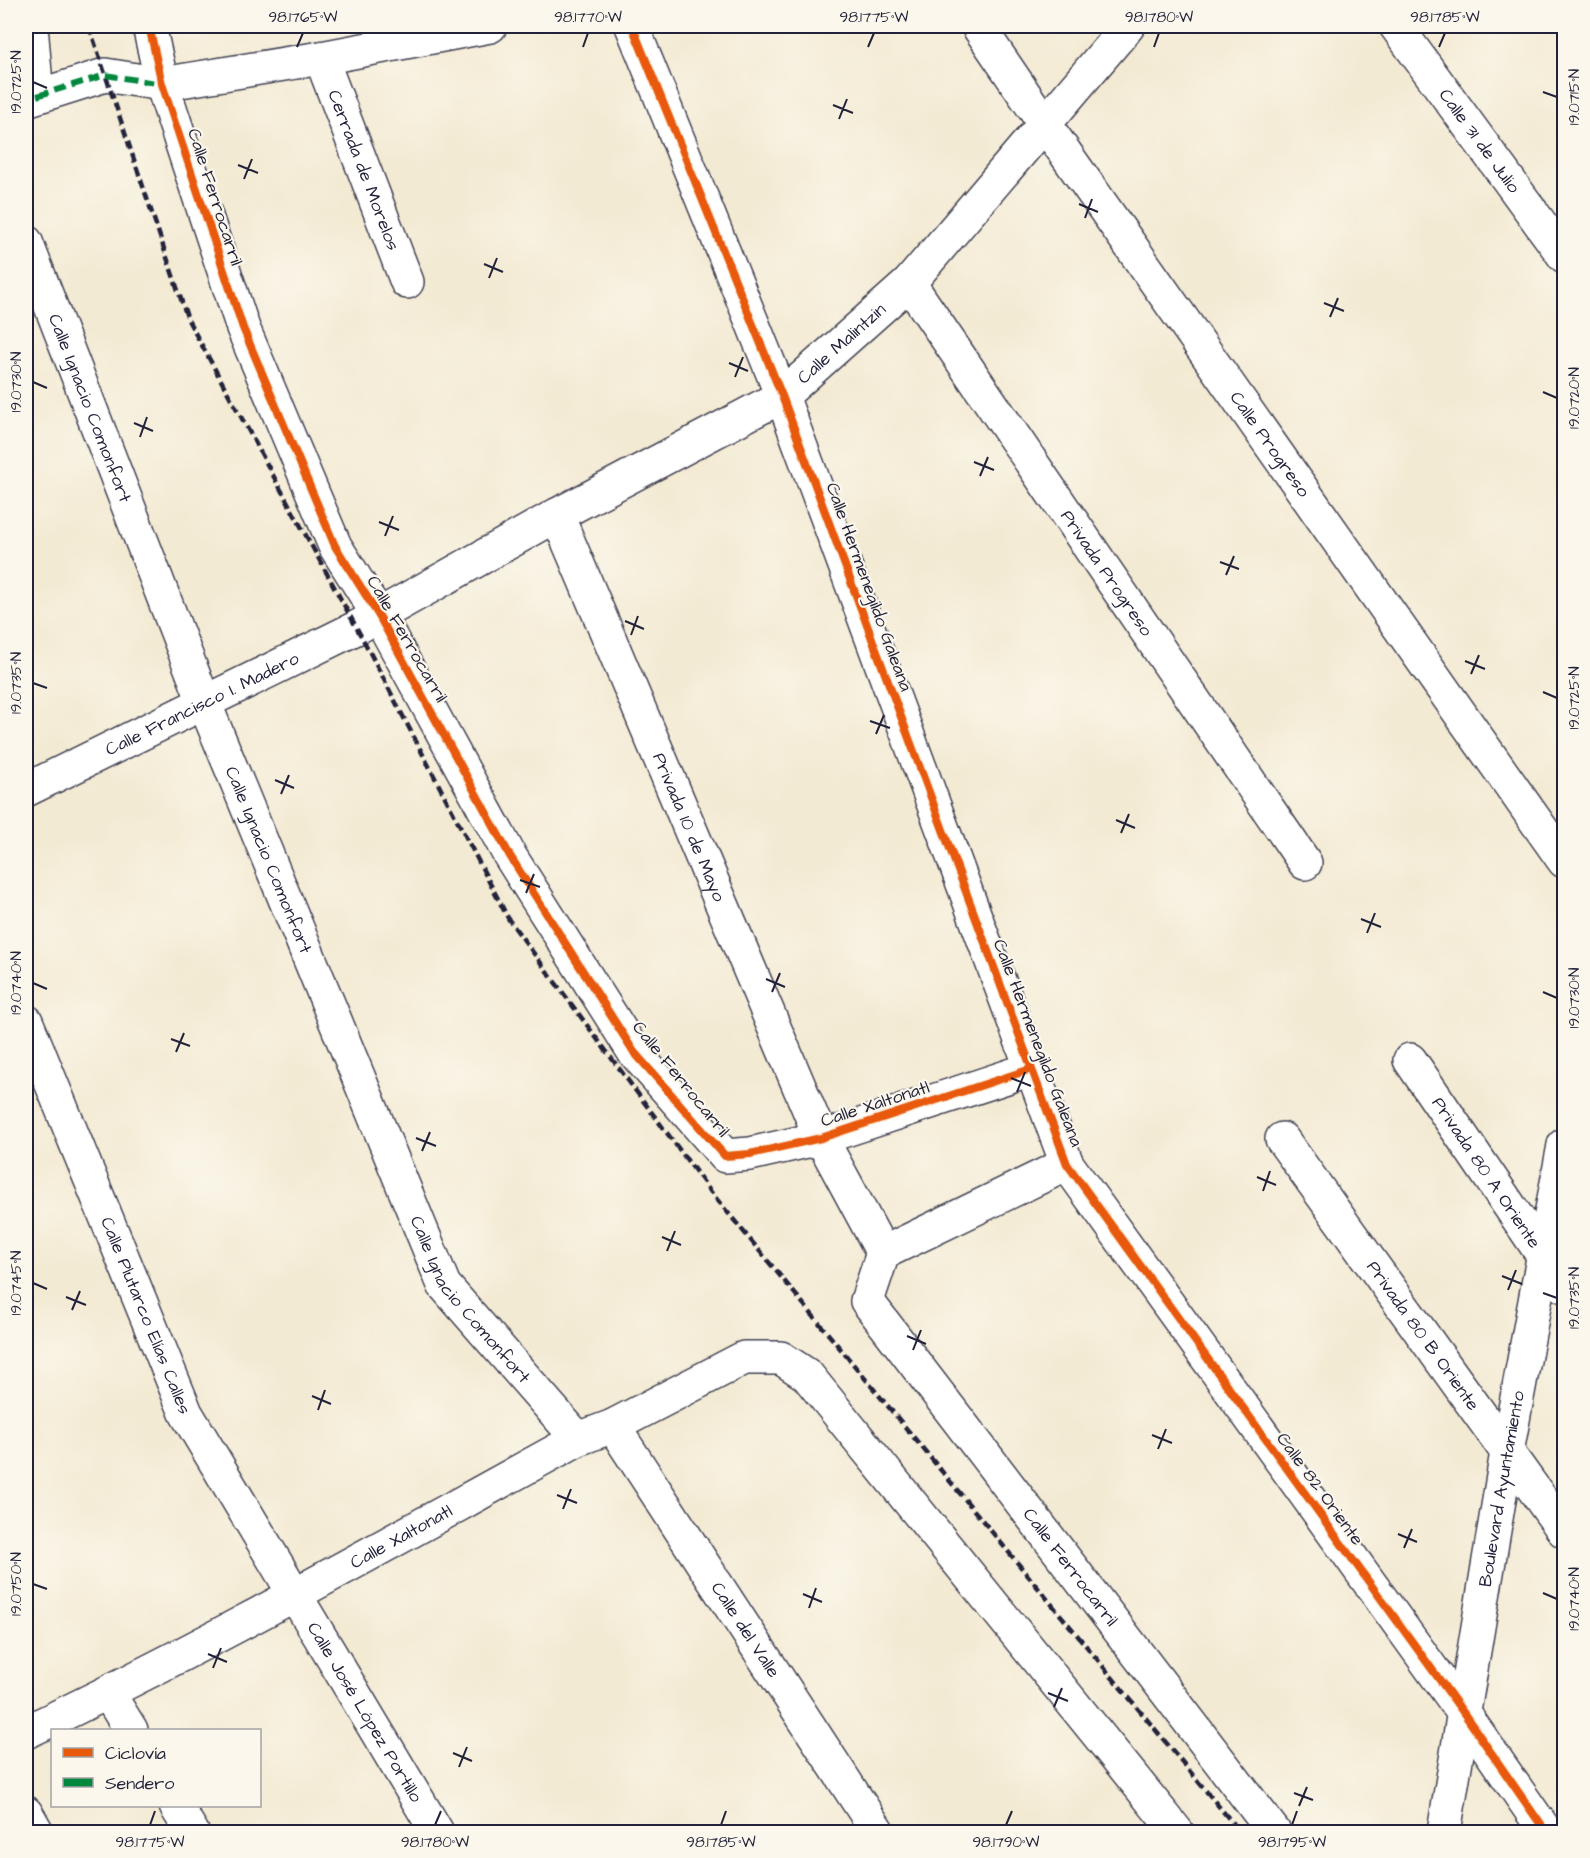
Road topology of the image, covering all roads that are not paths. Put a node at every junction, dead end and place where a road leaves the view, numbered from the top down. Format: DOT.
graph roads {
  1 [pos="31,26"];
  2 [pos="149,26"];
  3 [pos="490,26"];
  4 [pos="632,26"];
  5 [pos="978,26"];
  6 [pos="1128,26"];
  7 [pos="1396,26"];
  8 [pos="321,58"];
  9 [pos="162,84"];
  10 [pos="31,98"];
  11 [pos="1044,123"];
  12 [pos="26,242"];
  13 [pos="1564,256"];
  14 [pos="407,282"];
  15 [pos="909,283"];
  16 [pos="782,396"];
  17 [pos="557,515"];
  18 [pos="379,616"];
  19 [pos="204,702"];
  20 [pos="26,790"];
  21 [pos="1564,861"];
  22 [pos="1305,863"];
  23 [pos="26,1022"];
  24 [pos="1410,1060"];
  25 [pos="1031,1069"];
  26 [pos="821,1138"];
  27 [pos="1282,1139"];
  28 [pos="1564,1145"];
  29 [pos="725,1156"];
  30 [pos="1067,1164"];
  31 [pos="884,1253"];
  32 [pos="1543,1255"];
  33 [pos="1564,1286"];
  34 [pos="613,1426"];
  35 [pos="578,1439"];
  36 [pos="1507,1452"];
  37 [pos="1564,1531"];
  38 [pos="293,1595"];
  39 [pos="108,1693"];
  40 [pos="1465,1715"];
  41 [pos="130,1729"];
  42 [pos="26,1731"];
  43 [pos="177,1807"];
  44 [pos="26,1813"];
  45 [pos="37,1833"];
  46 [pos="192,1833"];
  47 [pos="436,1833"];
  48 [pos="878,1833"];
  49 [pos="1177,1833"];
  50 [pos="1274,1833"];
  51 [pos="1444,1833"];
  52 [pos="1546,1833"];
  1 -- 10 [label="street"];
  2 -- 9 [label="street, Calle Ferrocarril"];
  3 -- 8 [label="street"];
  4 -- 16 [label="street, Calle Hermenegildo Galeana"];
  5 -- 11 [label="street, Calle Progreso"];
  6 -- 11 [label="street, Calle Malintzin"];
  7 -- 13 [label="street, Calle 31 de Julio"];
  8 -- 9 [label="street"];
  8 -- 14 [label="street, Cerrada de Morelos"];
  9 -- 10 [label="street"];
  9 -- 18 [label="street, Calle Ferrocarril"];
  11 -- 15 [label="street, Calle Malintzin"];
  11 -- 21 [label="street, Calle Progreso"];
  12 -- 19 [label="street, Calle Ignacio Comonfort"];
  15 -- 16 [label="street, Calle Malintzin"];
  15 -- 22 [label="street, Privada Progreso"];
  16 -- 17 [label="street, Calle Malintzin"];
  16 -- 25 [label="street, Calle Hermenegildo Galeana"];
  17 -- 18 [label="street, Calle Malintzin"];
  17 -- 26 [label="street, Privada 10 de Mayo"];
  18 -- 19 [label="street, Calle Francisco I. Madero"];
  18 -- 29 [label="street, Calle Ferrocarril"];
  19 -- 20 [label="street, Calle Francisco I. Madero"];
  19 -- 35 [label="street, Calle Ignacio Comonfort"];
  23 -- 38 [label="street, Calle Plutarco Elías Calles"];
  24 -- 32 [label="street, Privada 80 A Oriente"];
  25 -- 26 [label="street, Calle Xaltonatl"];
  25 -- 30 [label="street, Calle Hermenegildo Galeana"];
  26 -- 29 [label="street, Calle Xaltonatl"];
  26 -- 31 [label="street, Privada 10 de Mayo"];
  27 -- 36 [label="street, Privada 80 B Oriente"];
  28 -- 32 [label="street, Boulevard Ayuntamiento"];
  30 -- 31 [label="street"];
  30 -- 40 [label="street, Calle 82 Oriente"];
  31 -- 50 [label="street, Calle Ferrocarril"];
  32 -- 33 [label="street, Privada 80 A Oriente"];
  32 -- 36 [label="street, Boulevard Ayuntamiento"];
  34 -- 35 [label="street, Calle Xaltonatl"];
  34 -- 48 [label="street, Calle del Valle"];
  34 -- 49 [label="street, Calle Xaltonatl"];
  35 -- 38 [label="street, Calle Xaltonatl"];
  36 -- 37 [label="street, Privada 80 B Oriente"];
  36 -- 40 [label="street, Boulevard Ayuntamiento"];
  38 -- 39 [label="street, Calle Xaltonatl"];
  38 -- 47 [label="street, Calle José López Portillo"];
  39 -- 41 [label="street"];
  39 -- 42 [label="street, Calle Xaltonatl"];
  40 -- 51 [label="street, Boulevard Ayuntamiento"];
  40 -- 52 [label="street, Calle 82 Oriente"];
  43 -- 46 [label="street"];
  44 -- 45 [label="street"];
}
